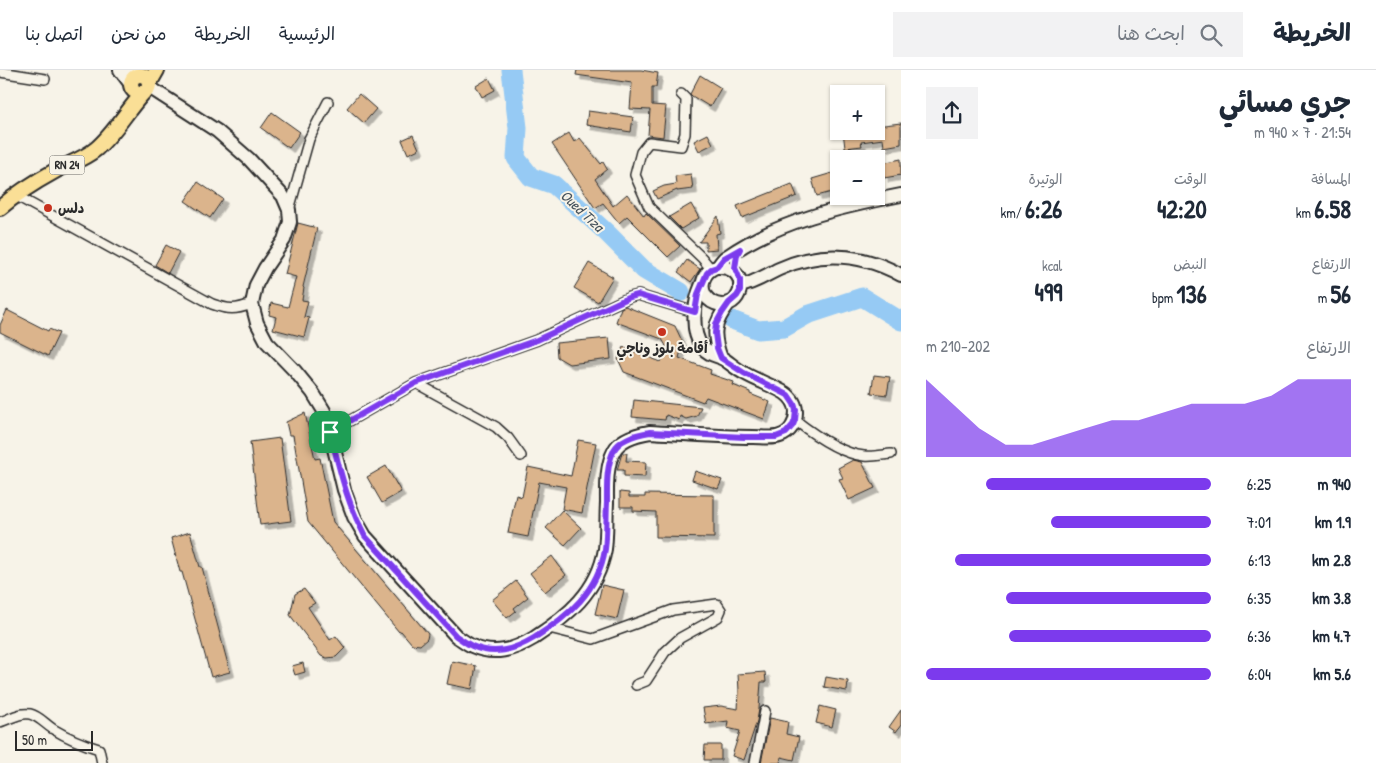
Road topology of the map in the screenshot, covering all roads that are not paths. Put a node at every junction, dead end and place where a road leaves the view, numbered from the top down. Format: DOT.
graph roads {
  1 [pos="120,70"];
  2 [pos="157,70"];
  3 [pos="0,72"];
  4 [pos="45,79"];
  5 [pos="140,81"];
  6 [pos="681,94"];
  7 [pos="328,102"];
  8 [pos="15,195"];
  9 [pos="901,195"];
  10 [pos="0,208"];
  11 [pos="289,210"];
  12 [pos="740,249"];
  13 [pos="714,268"];
  14 [pos="901,275"];
  15 [pos="739,280"];
  16 [pos="702,284"];
  17 [pos="729,303"];
  18 [pos="252,304"];
  19 [pos="695,312"];
  20 [pos="721,358"];
  21 [pos="416,383"];
  22 [pos="795,420"];
  23 [pos="330,432"];
  24 [pos="891,454"];
  25 [pos="521,456"];
  26 [pos="549,628"];
  27 [pos="636,685"];
  28 [pos="765,711"];
  29 [pos="0,722"];
  30 [pos="102,763"];
  31 [pos="754,763"];
  1 -- 5 [label="main road"];
  2 -- 5 [label="main road, RN 24"];
  3 -- 4 [label="street"];
  5 -- 8 [label="main road, RN 24"];
  5 -- 11 [label="main road"];
  6 -- 13 [label="street"];
  7 -- 11 [label="street"];
  8 -- 10 [label="main road, RN 24"];
  8 -- 18 [label="street"];
  9 -- 12 [label="main road"];
  11 -- 18 [label="main road"];
  12 -- 13 [label="main road"];
  12 -- 15 [label="main road"];
  13 -- 15 [label="main road"];
  13 -- 16 [label="main road"];
  14 -- 15 [label="main road"];
  15 -- 17 [label="main road"];
  16 -- 17 [label="main road"];
  16 -- 19 [label="main road"];
  17 -- 20 [label="main road"];
  18 -- 23 [label="main road"];
  19 -- 20 [label="main road"];
  19 -- 21 [label="street"];
  20 -- 22 [label="main road"];
  21 -- 23 [label="street"];
  21 -- 25 [label="street"];
  22 -- 24 [label="street"];
  22 -- 26 [label="main road"];
  23 -- 26 [label="main road"];
  26 -- 27 [label="street"];
  28 -- 31 [label="street"];
  29 -- 30 [label="street"];
}
